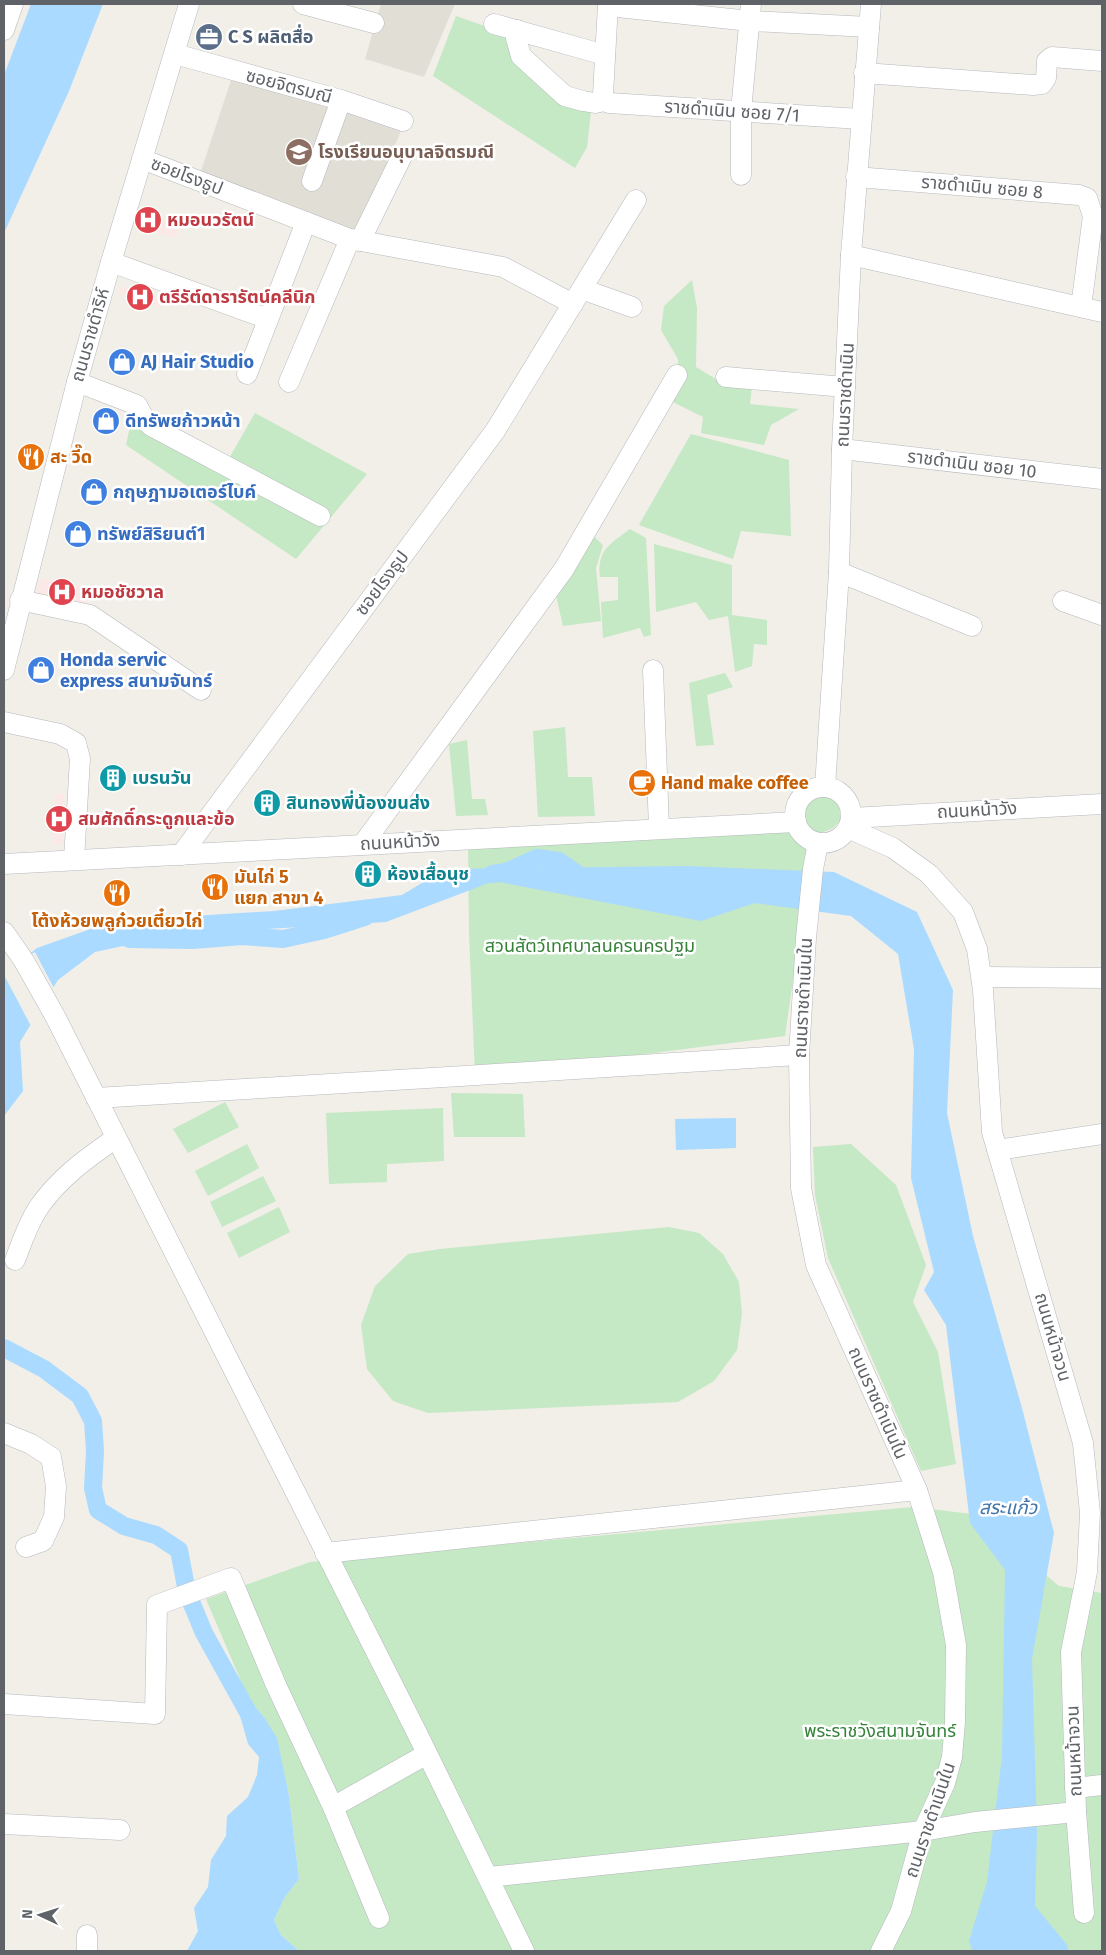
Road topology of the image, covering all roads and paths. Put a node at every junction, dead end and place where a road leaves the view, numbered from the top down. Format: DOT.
graph roads {
  1 [pos="13,4"];
  2 [pos="189,4"];
  3 [pos="303,4"];
  4 [pos="871,4"];
  5 [pos="608,5"];
  6 [pos="750,12"];
  7 [pos="374,23"];
  8 [pos="494,24"];
  9 [pos="869,27"];
  10 [pos="4,30"];
  11 [pos="517,30"];
  12 [pos="175,54"];
  13 [pos="605,55"];
  14 [pos="1102,61"];
  15 [pos="864,73"];
  16 [pos="341,100"];
  17 [pos="604,101"];
  18 [pos="741,111"];
  19 [pos="860,119"];
  20 [pos="403,121"];
  21 [pos="402,156"];
  22 [pos="142,159"];
  23 [pos="740,175"];
  24 [pos="856,177"];
  25 [pos="312,181"];
  26 [pos="636,200"];
  27 [pos="1098,217"];
  28 [pos="306,222"];
  29 [pos="355,240"];
  30 [pos="851,255"];
  31 [pos="111,262"];
  32 [pos="578,296"];
  33 [pos="632,307"];
  34 [pos="1081,307"];
  35 [pos="1102,312"];
  36 [pos="268,319"];
  37 [pos="247,374"];
  38 [pos="677,375"];
  39 [pos="726,377"];
  40 [pos="77,382"];
  41 [pos="289,382"];
  42 [pos="845,387"];
  43 [pos="842,450"];
  44 [pos="1102,479"];
  45 [pos="320,516"];
  46 [pos="838,572"];
  47 [pos="20,600"];
  48 [pos="1063,601"];
  49 [pos="1102,615"];
  50 [pos="972,626"];
  51 [pos="4,670"];
  52 [pos="653,670"];
  53 [pos="201,690"];
  54 [pos="4,722"];
  55 [pos="825,787"];
  56 [pos="1102,804"];
  57 [pos="796,822"];
  58 [pos="850,823"];
  59 [pos="659,828"];
  60 [pos="818,843"];
  61 [pos="363,844"];
  62 [pos="181,855"];
  63 [pos="74,860"];
  64 [pos="4,864"];
  65 [pos="4,932"];
  66 [pos="982,977"];
  67 [pos="1102,978"];
  68 [pos="799,1055"];
  69 [pos="96,1098"];
  70 [pos="1102,1134"];
  71 [pos="116,1138"];
  72 [pos="998,1150"];
  73 [pos="15,1260"];
  74 [pos="4,1433"];
  75 [pos="917,1490"];
  76 [pos="26,1547"];
  77 [pos="325,1553"];
  78 [pos="1094,1573"];
  79 [pos="4,1704"];
  80 [pos="427,1754"];
  81 [pos="1102,1785"];
  82 [pos="1075,1788"];
  83 [pos="333,1808"];
  84 [pos="1066,1813"];
  85 [pos="4,1824"];
  86 [pos="120,1830"];
  87 [pos="923,1831"];
  88 [pos="488,1878"];
  89 [pos="1084,1913"];
  90 [pos="379,1918"];
  91 [pos="524,1951"];
  92 [pos="881,1951"];
  1 -- 10 [label="street"];
  2 -- 12 [label="street, ถนนราชดำริห์"];
  3 -- 7 [label="street"];
  4 -- 9 [label="street, ถนนราชดำเนิน"];
  5 -- 6 [label="street"];
  5 -- 13 [label="street"];
  6 -- 9 [label="street"];
  6 -- 18 [label="street"];
  8 -- 11 [label="street"];
  9 -- 15 [label="street, ถนนราชดำเนิน"];
  11 -- 13 [label="street"];
  11 -- 17 [label="street, ราชดำเนิน ซอย 7/1"];
  12 -- 16 [label="street, ซอยจิตรมณี"];
  12 -- 22 [label="street, ถนนราชดำริห์"];
  13 -- 17 [label="street"];
  14 -- 15 [label="street"];
  15 -- 19 [label="street, ถนนราชดำเนิน"];
  16 -- 20 [label="street, ซอยจิตรมณี"];
  16 -- 25 [label="street"];
  17 -- 18 [label="street, ราชดำเนิน ซอย 7/1"];
  18 -- 19 [label="street, ราชดำเนิน ซอย 7/1"];
  18 -- 23 [label="street"];
  19 -- 24 [label="street, ถนนราชดำเนิน"];
  21 -- 29 [label="street"];
  22 -- 28 [label="street, ซอยโรงธูป"];
  22 -- 31 [label="street, ถนนราชดำริห์"];
  24 -- 27 [label="street, ราชดำเนิน ซอย 8"];
  24 -- 30 [label="street, ถนนราชดำเนิน"];
  26 -- 32 [label="street, ซอยโรงธูป"];
  27 -- 34 [label="street, ราชดำเนิน ซอย 8"];
  28 -- 29 [label="street, ซอยโรงธูป"];
  28 -- 36 [label="street"];
  29 -- 32 [label="street, ซอยโรงธูป"];
  29 -- 41 [label="street"];
  30 -- 34 [label="street"];
  30 -- 42 [label="street, ถนนราชดำเนิน"];
  31 -- 36 [label="street"];
  31 -- 40 [label="street, ถนนราชดำริห์"];
  32 -- 33 [label="street"];
  32 -- 62 [label="street, ซอยโรงธูป"];
  34 -- 35 [label="street"];
  36 -- 37 [label="street"];
  38 -- 61 [label="street"];
  39 -- 42 [label="street"];
  40 -- 45 [label="street"];
  40 -- 47 [label="street, ถนนราชดำริห์"];
  42 -- 43 [label="street, ถนนราชดำเนิน"];
  43 -- 44 [label="street, ราชดำเนิน ซอย 10"];
  43 -- 46 [label="street, ถนนราชดำเนิน"];
  46 -- 50 [label="street"];
  46 -- 55 [label="street, ถนนราชดำเนิน"];
  47 -- 51 [label="street, ถนนราชดำริห์"];
  47 -- 53 [label="street"];
  48 -- 49 [label="street"];
  52 -- 59 [label="street"];
  54 -- 63 [label="street"];
  55 -- 57 [label="street"];
  55 -- 58 [label="street"];
  56 -- 58 [label="street, ถนนหน้าวัง"];
  57 -- 59 [label="street, ถนนหน้าวัง"];
  57 -- 60 [label="street"];
  58 -- 60 [label="street"];
  58 -- 66 [label="street, ถนนหน้าจวน"];
  59 -- 61 [label="street, ถนนหน้าวัง"];
  60 -- 68 [label="street, ถนนราชดำเนินใน"];
  61 -- 62 [label="street, ถนนหน้าวัง"];
  62 -- 63 [label="street, ถนนหน้าวัง"];
  63 -- 64 [label="street, ถนนหน้าวัง"];
  65 -- 69 [label="street"];
  66 -- 67 [label="street"];
  66 -- 72 [label="street, ถนนหน้าจวน"];
  68 -- 69 [label="street"];
  68 -- 75 [label="street, ถนนราชดำเนินใน"];
  69 -- 71 [label="street"];
  70 -- 72 [label="street"];
  71 -- 73 [label="street"];
  71 -- 77 [label="street"];
  72 -- 78 [label="street, ถนนหน้าจวน"];
  74 -- 76 [label="street"];
  75 -- 77 [label="street"];
  75 -- 87 [label="street, ถนนราชดำเนินใน"];
  77 -- 80 [label="street"];
  78 -- 82 [label="street, ถนนหน้าจวน"];
  79 -- 83 [label="street"];
  80 -- 83 [label="street"];
  80 -- 88 [label="street"];
  81 -- 82 [label="street"];
  82 -- 84 [label="street, ถนนหน้าจวน"];
  83 -- 90 [label="street"];
  84 -- 87 [label="street"];
  84 -- 89 [label="street, ถนนหน้าจวน"];
  85 -- 86 [label="street"];
  87 -- 88 [label="street"];
  87 -- 92 [label="street, ถนนราชดำเนินใน"];
  88 -- 91 [label="street"];
}
